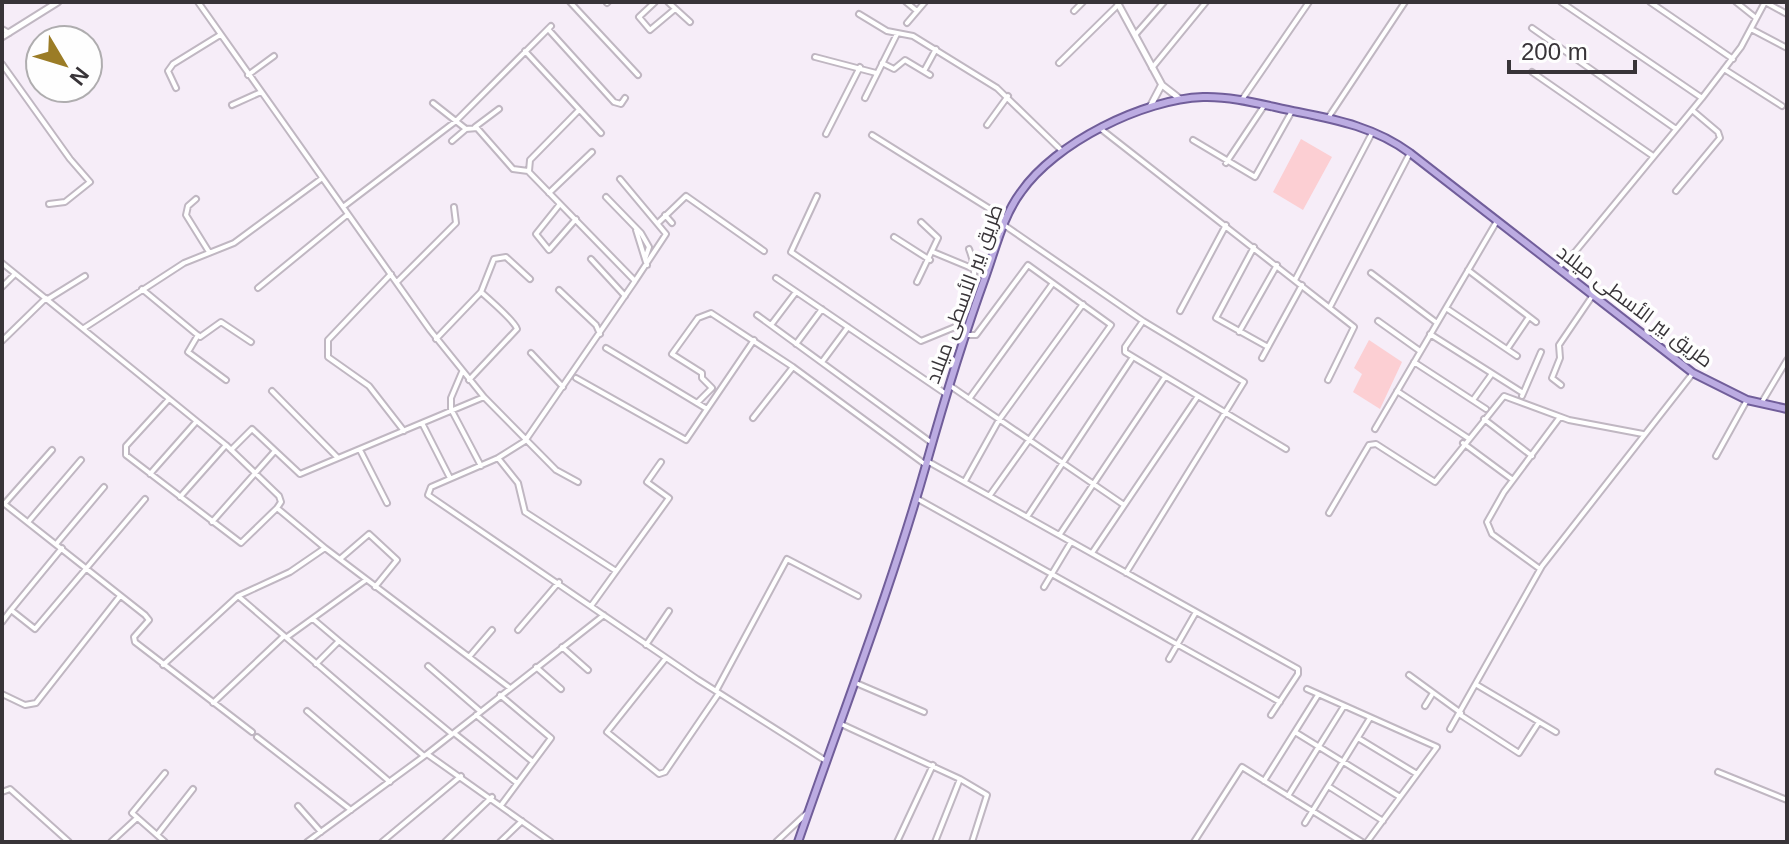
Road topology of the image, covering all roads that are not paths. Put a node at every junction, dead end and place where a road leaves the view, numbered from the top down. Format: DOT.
graph roads {
  1 [pos="198,2"];
  2 [pos="570,2"];
  3 [pos="655,2"];
  4 [pos="668,2"];
  5 [pos="906,2"];
  6 [pos="925,2"];
  7 [pos="1083,2"];
  8 [pos="1164,2"];
  9 [pos="1206,2"];
  10 [pos="1309,2"];
  11 [pos="1405,2"];
  12 [pos="1561,2"];
  13 [pos="1650,2"];
  14 [pos="1736,2"];
  15 [pos="1765,2"];
  16 [pos="53,3"];
  17 [pos="1120,4"];
  18 [pos="675,9"];
  19 [pos="917,11"];
  20 [pos="1074,11"];
  21 [pos="859,14"];
  22 [pos="1787,14"];
  23 [pos="1757,18"];
  24 [pos="690,22"];
  25 [pos="907,23"];
  26 [pos="1532,28"];
  27 [pos="2,29"];
  28 [pos="1751,29"];
  29 [pos="9,33"];
  30 [pos="897,34"];
  31 [pos="220,35"];
  32 [pos="1135,35"];
  33 [pos="2,37"];
  34 [pos="1787,48"];
  35 [pos="936,49"];
  36 [pos="525,51"];
  37 [pos="274,56"];
  38 [pos="815,57"];
  39 [pos="1733,59"];
  40 [pos="882,63"];
  41 [pos="1059,63"];
  42 [pos="2,64"];
  43 [pos="860,67"];
  44 [pos="1152,68"];
  45 [pos="1724,69"];
  46 [pos="924,71"];
  47 [pos="1532,72"];
  48 [pos="876,73"];
  49 [pos="248,75"];
  50 [pos="638,75"];
  51 [pos="930,75"];
  52 [pos="1162,85"];
  53 [pos="176,88"];
  54 [pos="261,92"];
  55 [pos="1008,96"];
  56 [pos="625,98"];
  57 [pos="865,98"];
  58 [pos="1702,98"];
  59 [pos="1180,99"];
  60 [pos="1241,101"];
  61 [pos="433,103"];
  62 [pos="232,105"];
  63 [pos="1264,106"];
  64 [pos="1782,106"];
  65 [pos="1148,108"];
  66 [pos="499,109"];
  67 [pos="579,110"];
  68 [pos="1692,110"];
  69 [pos="1292,111"];
  70 [pos="1328,118"];
  71 [pos="456,121"];
  72 [pos="987,125"];
  73 [pos="475,127"];
  74 [pos="466,129"];
  75 [pos="1101,129"];
  76 [pos="1676,129"];
  77 [pos="1373,131"];
  78 [pos="601,133"];
  79 [pos="826,134"];
  80 [pos="872,135"];
  81 [pos="1193,140"];
  82 [pos="452,141"];
  83 [pos="1061,150"];
  84 [pos="592,152"];
  85 [pos="1410,153"];
  86 [pos="1653,156"];
  87 [pos="1226,163"];
  88 [pos="529,172"];
  89 [pos="321,179"];
  90 [pos="620,179"];
  91 [pos="1676,191"];
  92 [pos="549,193"];
  93 [pos="817,196"];
  94 [pos="606,197"];
  95 [pos="196,199"];
  96 [pos="49,204"];
  97 [pos="561,204"];
  98 [pos="343,207"];
  99 [pos="454,207"];
  100 [pos="347,215"];
  101 [pos="665,215"];
  102 [pos="576,219"];
  103 [pos="1497,221"];
  104 [pos="921,222"];
  105 [pos="1005,222"];
  106 [pos="658,223"];
  107 [pos="672,223"];
  108 [pos="1226,225"];
  109 [pos="894,237"];
  110 [pos="1254,247"];
  111 [pos="969,249"];
  112 [pos="764,251"];
  113 [pos="932,251"];
  114 [pos="209,252"];
  115 [pos="591,259"];
  116 [pos="930,260"];
  117 [pos="646,262"];
  118 [pos="2,263"];
  119 [pos="1277,265"];
  120 [pos="1558,268"];
  121 [pos="977,270"];
  122 [pos="1468,270"];
  123 [pos="1371,273"];
  124 [pos="15,274"];
  125 [pos="391,274"];
  126 [pos="986,274"];
  127 [pos="85,276"];
  128 [pos="776,278"];
  129 [pos="530,279"];
  130 [pos="1295,280"];
  131 [pos="635,281"];
  132 [pos="397,282"];
  133 [pos="917,282"];
  134 [pos="1053,283"];
  135 [pos="1302,285"];
  136 [pos="2,287"];
  137 [pos="258,288"];
  138 [pos="142,289"];
  139 [pos="559,290"];
  140 [pos="796,291"];
  141 [pos="481,292"];
  142 [pos="1593,295"];
  143 [pos="625,296"];
  144 [pos="47,299"];
  145 [pos="1083,304"];
  146 [pos="1330,307"];
  147 [pos="1446,308"];
  148 [pos="822,309"];
  149 [pos="1180,311"];
  150 [pos="757,315"];
  151 [pos="1529,317"];
  152 [pos="1143,321"];
  153 [pos="1378,321"];
  154 [pos="1536,322"];
  155 [pos="1437,323"];
  156 [pos="771,325"];
  157 [pos="848,327"];
  158 [pos="84,328"];
  159 [pos="1239,332"];
  160 [pos="600,334"];
  161 [pos="1430,334"];
  162 [pos="198,335"];
  163 [pos="964,335"];
  164 [pos="436,339"];
  165 [pos="754,340"];
  166 [pos="2,341"];
  167 [pos="251,342"];
  168 [pos="796,344"];
  169 [pos="1268,347"];
  170 [pos="606,348"];
  171 [pos="1507,349"];
  172 [pos="1420,351"];
  173 [pos="1541,352"];
  174 [pos="531,353"];
  175 [pos="1517,356"];
  176 [pos="1133,357"];
  177 [pos="1262,358"];
  178 [pos="1787,360"];
  179 [pos="822,362"];
  180 [pos="1414,362"];
  181 [pos="793,367"];
  182 [pos="462,372"];
  183 [pos="1693,373"];
  184 [pos="1491,375"];
  185 [pos="1165,377"];
  186 [pos="576,378"];
  187 [pos="226,380"];
  188 [pos="469,380"];
  189 [pos="1328,380"];
  190 [pos="949,385"];
  191 [pos="1561,385"];
  192 [pos="563,387"];
  193 [pos="272,391"];
  194 [pos="1397,391"];
  195 [pos="946,394"];
  196 [pos="1198,396"];
  197 [pos="484,397"];
  198 [pos="169,399"];
  199 [pos="969,399"];
  200 [pos="1473,400"];
  201 [pos="1747,400"];
  202 [pos="697,403"];
  203 [pos="1761,404"];
  204 [pos="451,409"];
  205 [pos="1486,409"];
  206 [pos="1787,409"];
  207 [pos="708,410"];
  208 [pos="1224,411"];
  209 [pos="1560,417"];
  210 [pos="753,418"];
  211 [pos="1484,419"];
  212 [pos="999,420"];
  213 [pos="196,422"];
  214 [pos="422,423"];
  215 [pos="1375,429"];
  216 [pos="404,431"];
  217 [pos="1643,434"];
  218 [pos="1468,438"];
  219 [pos="1028,440"];
  220 [pos="525,441"];
  221 [pos="932,443"];
  222 [pos="1463,443"];
  223 [pos="228,448"];
  224 [pos="1286,449"];
  225 [pos="52,450"];
  226 [pos="360,450"];
  227 [pos="275,451"];
  228 [pos="1532,456"];
  229 [pos="1716,456"];
  230 [pos="337,457"];
  231 [pos="498,458"];
  232 [pos="81,460"];
  233 [pos="661,462"];
  234 [pos="926,463"];
  235 [pos="1062,464"];
  236 [pos="481,466"];
  237 [pos="255,472"];
  238 [pos="150,474"];
  239 [pos="450,478"];
  240 [pos="1513,480"];
  241 [pos="965,481"];
  242 [pos="578,482"];
  243 [pos="1093,484"];
  244 [pos="104,487"];
  245 [pos="990,495"];
  246 [pos="180,497"];
  247 [pos="916,498"];
  248 [pos="145,499"];
  249 [pos="4,503"];
  250 [pos="387,503"];
  251 [pos="1124,505"];
  252 [pos="277,508"];
  253 [pos="1329,513"];
  254 [pos="1027,517"];
  255 [pos="29,521"];
  256 [pos="212,522"];
  257 [pos="1059,535"];
  258 [pos="1071,542"];
  259 [pos="57,543"];
  260 [pos="62,548"];
  261 [pos="325,548"];
  262 [pos="1092,554"];
  263 [pos="340,559"];
  264 [pos="85,567"];
  265 [pos="1541,569"];
  266 [pos="616,571"];
  267 [pos="1126,573"];
  268 [pos="1052,574"];
  269 [pos="366,580"];
  270 [pos="559,582"];
  271 [pos="375,587"];
  272 [pos="1044,587"];
  273 [pos="120,595"];
  274 [pos="238,596"];
  275 [pos="858,596"];
  276 [pos="591,606"];
  277 [pos="11,610"];
  278 [pos="669,611"];
  279 [pos="1196,612"];
  280 [pos="604,615"];
  281 [pos="313,618"];
  282 [pos="2,622"];
  283 [pos="492,630"];
  284 [pos="518,630"];
  285 [pos="285,637"];
  286 [pos="339,641"];
  287 [pos="646,645"];
  288 [pos="1177,645"];
  289 [pos="562,647"];
  290 [pos="469,657"];
  291 [pos="666,658"];
  292 [pos="1169,659"];
  293 [pos="316,664"];
  294 [pos="163,665"];
  295 [pos="428,666"];
  296 [pos="536,667"];
  297 [pos="588,670"];
  298 [pos="1409,675"];
  299 [pos="853,682"];
  300 [pos="1477,685"];
  301 [pos="510,688"];
  302 [pos="561,689"];
  303 [pos="1307,689"];
  304 [pos="718,692"];
  305 [pos="1433,693"];
  306 [pos="2,694"];
  307 [pos="1319,694"];
  308 [pos="500,695"];
  309 [pos="1280,702"];
  310 [pos="213,703"];
  311 [pos="1344,706"];
  312 [pos="1425,706"];
  313 [pos="307,711"];
  314 [pos="924,712"];
  315 [pos="478,713"];
  316 [pos="1460,714"];
  317 [pos="1271,715"];
  318 [pos="1370,718"];
  319 [pos="1539,722"];
  320 [pos="838,723"];
  321 [pos="1450,729"];
  322 [pos="252,732"];
  323 [pos="1295,732"];
  324 [pos="1556,732"];
  325 [pos="453,733"];
  326 [pos="257,737"];
  327 [pos="1358,738"];
  328 [pos="1319,747"];
  329 [pos="426,755"];
  330 [pos="826,761"];
  331 [pos="1343,762"];
  332 [pos="533,763"];
  333 [pos="933,765"];
  334 [pos="1718,772"];
  335 [pos="165,773"];
  336 [pos="1417,774"];
  337 [pos="461,776"];
  338 [pos="960,779"];
  339 [pos="1264,781"];
  340 [pos="390,782"];
  341 [pos="517,783"];
  342 [pos="1328,786"];
  343 [pos="193,789"];
  344 [pos="2,792"];
  345 [pos="1288,796"];
  346 [pos="492,797"];
  347 [pos="1400,797"];
  348 [pos="1787,800"];
  349 [pos="501,805"];
  350 [pos="298,806"];
  351 [pos="351,810"];
  352 [pos="1312,811"];
  353 [pos="808,813"];
  354 [pos="137,818"];
  355 [pos="522,821"];
  356 [pos="1383,821"];
  357 [pos="1305,823"];
  358 [pos="321,832"];
  359 [pos="157,835"];
  360 [pos="162,841"];
  361 [pos="798,841"];
  362 [pos="69,842"];
  363 [pos="111,842"];
  364 [pos="307,842"];
  365 [pos="382,842"];
  366 [pos="445,842"];
  367 [pos="500,842"];
  368 [pos="551,842"];
  369 [pos="776,842"];
  370 [pos="897,842"];
  371 [pos="935,842"];
  372 [pos="972,842"];
  373 [pos="1194,842"];
  374 [pos="1364,842"];
  1 -- 31 [label="street"];
  2 -- 50 [label="street"];
  3 -- 18 [label="street"];
  4 -- 18 [label="street"];
  5 -- 19 [label="street"];
  6 -- 19 [label="street"];
  7 -- 20 [label="street"];
  8 -- 32 [label="street"];
  9 -- 44 [label="street"];
  10 -- 60 [label="street"];
  11 -- 70 [label="street"];
  12 -- 58 [label="street"];
  13 -- 39 [label="street"];
  14 -- 23 [label="street"];
  15 -- 22 [label="street"];
  15 -- 23 [label="street"];
  16 -- 29 [label="street"];
  17 -- 32 [label="street"];
  17 -- 41 [label="street"];
  18 -- 24 [label="street"];
  19 -- 25 [label="street"];
  21 -- 30 [label="street"];
  23 -- 28 [label="street"];
  26 -- 76 [label="street"];
  27 -- 29 [label="street"];
  28 -- 34 [label="street"];
  28 -- 39 [label="street"];
  29 -- 33 [label="street"];
  30 -- 35 [label="street"];
  30 -- 40 [label="street"];
  31 -- 49 [label="street"];
  31 -- 53 [label="street"];
  32 -- 44 [label="street"];
  35 -- 46 [label="street"];
  35 -- 55 [label="street"];
  36 -- 56 [label="street"];
  36 -- 67 [label="street"];
  36 -- 71 [label="street"];
  37 -- 49 [label="street"];
  38 -- 43 [label="street"];
  39 -- 45 [label="street"];
  40 -- 46 [label="street"];
  40 -- 48 [label="street"];
  42 -- 96 [label="street"];
  43 -- 48 [label="street"];
  43 -- 79 [label="street"];
  44 -- 52 [label="street"];
  45 -- 58 [label="street"];
  45 -- 64 [label="street"];
  46 -- 51 [label="street"];
  47 -- 86 [label="street"];
  48 -- 57 [label="street"];
  49 -- 54 [label="street"];
  52 -- 59 [label="street"];
  52 -- 65 [label="street"];
  54 -- 62 [label="street"];
  54 -- 89 [label="street"];
  55 -- 72 [label="street"];
  55 -- 83 [label="street"];
  58 -- 68 [label="street"];
  59 -- 60 [label="main road, طريق بير الأسطى ميلاد"];
  59 -- 65 [label="main road, طريق بير الأسطى ميلاد"];
  60 -- 63 [label="main road, طريق بير الأسطى ميلاد"];
  61 -- 71 [label="street"];
  63 -- 69 [label="main road, طريق بير الأسطى ميلاد"];
  63 -- 87 [label="street"];
  65 -- 75 [label="main road, طريق بير الأسطى ميلاد"];
  66 -- 73 [label="street"];
  67 -- 78 [label="street"];
  67 -- 88 [label="street"];
  68 -- 76 [label="street"];
  68 -- 91 [label="street"];
  69 -- 70 [label="main road, طريق بير الأسطى ميلاد"];
  69 -- 87 [label="street"];
  70 -- 77 [label="main road, طريق بير الأسطى ميلاد"];
  71 -- 74 [label="street"];
  71 -- 98 [label="street"];
  73 -- 74 [label="street"];
  73 -- 88 [label="street"];
  74 -- 82 [label="street"];
  75 -- 83 [label="main road, طريق بير الأسطى ميلاد"];
  75 -- 108 [label="street"];
  76 -- 86 [label="street"];
  77 -- 85 [label="main road, طريق بير الأسطى ميلاد"];
  77 -- 130 [label="street"];
  80 -- 105 [label="street"];
  81 -- 87 [label="street"];
  83 -- 105 [label="main road, طريق بير الأسطى ميلاد"];
  84 -- 92 [label="street"];
  85 -- 103 [label="main road, طريق بير الأسطى ميلاد"];
  85 -- 146 [label="street"];
  86 -- 120 [label="street"];
  88 -- 92 [label="street"];
  89 -- 98 [label="street"];
  89 -- 114 [label="street"];
  90 -- 106 [label="street"];
  92 -- 97 [label="street"];
  93 -- 121 [label="street"];
  94 -- 117 [label="street"];
  95 -- 114 [label="street"];
  97 -- 102 [label="street"];
  97 -- 102 [label="street"];
  98 -- 100 [label="street"];
  99 -- 132 [label="street"];
  100 -- 125 [label="street"];
  100 -- 137 [label="street"];
  101 -- 106 [label="street"];
  101 -- 107 [label="street"];
  101 -- 112 [label="street"];
  102 -- 131 [label="street"];
  103 -- 120 [label="main road, طريق بير الأسطى ميلاد"];
  103 -- 122 [label="street"];
  104 -- 113 [label="street"];
  105 -- 126 [label="main road, طريق بير الأسطى ميلاد"];
  105 -- 152 [label="street"];
  106 -- 117 [label="street"];
  108 -- 110 [label="street"];
  108 -- 149 [label="street"];
  109 -- 116 [label="street"];
  110 -- 119 [label="street"];
  110 -- 159 [label="street"];
  111 -- 121 [label="street"];
  113 -- 116 [label="street"];
  113 -- 121 [label="street"];
  114 -- 138 [label="street"];
  115 -- 143 [label="street"];
  116 -- 133 [label="street"];
  117 -- 131 [label="street"];
  118 -- 124 [label="street"];
  119 -- 130 [label="street"];
  119 -- 159 [label="street"];
  120 -- 142 [label="main road, طريق بير الأسطى ميلاد"];
  121 -- 126 [label="street"];
  122 -- 147 [label="street"];
  122 -- 151 [label="street"];
  123 -- 155 [label="street"];
  124 -- 136 [label="street"];
  124 -- 144 [label="street"];
  125 -- 132 [label="street"];
  125 -- 216 [label="street"];
  126 -- 163 [label="main road, طريق بير الأسطى ميلاد"];
  127 -- 144 [label="street"];
  128 -- 140 [label="street"];
  129 -- 141 [label="street"];
  130 -- 135 [label="street"];
  131 -- 143 [label="street"];
  132 -- 164 [label="street"];
  134 -- 145 [label="street"];
  134 -- 163 [label="street"];
  134 -- 199 [label="street"];
  135 -- 146 [label="street"];
  135 -- 169 [label="street"];
  138 -- 158 [label="street"];
  138 -- 162 [label="street"];
  139 -- 160 [label="street"];
  140 -- 148 [label="street"];
  140 -- 156 [label="street"];
  141 -- 164 [label="street"];
  141 -- 188 [label="street"];
  142 -- 183 [label="main road, طريق بير الأسطى ميلاد"];
  142 -- 191 [label="street"];
  143 -- 160 [label="street"];
  144 -- 158 [label="street"];
  144 -- 166 [label="street"];
  145 -- 212 [label="street"];
  145 -- 219 [label="street"];
  146 -- 189 [label="street"];
  147 -- 155 [label="street"];
  147 -- 171 [label="street"];
  148 -- 157 [label="street"];
  148 -- 168 [label="street"];
  150 -- 156 [label="street"];
  151 -- 154 [label="street"];
  151 -- 171 [label="street"];
  152 -- 176 [label="street"];
  152 -- 208 [label="street"];
  153 -- 172 [label="street"];
  155 -- 161 [label="street"];
  156 -- 168 [label="street"];
  157 -- 179 [label="street"];
  157 -- 195 [label="street"];
  158 -- 198 [label="street"];
  159 -- 169 [label="street"];
  160 -- 192 [label="street"];
  161 -- 172 [label="street"];
  161 -- 184 [label="street"];
  162 -- 167 [label="street"];
  162 -- 187 [label="street"];
  163 -- 190 [label="main road, طريق بير الأسطى ميلاد"];
  164 -- 182 [label="street"];
  165 -- 181 [label="street"];
  165 -- 202 [label="street"];
  165 -- 207 [label="street"];
  168 -- 179 [label="street"];
  169 -- 177 [label="street"];
  170 -- 202 [label="street"];
  171 -- 175 [label="street"];
  172 -- 180 [label="street"];
  173 -- 184 [label="street"];
  174 -- 192 [label="street"];
  176 -- 185 [label="street"];
  176 -- 235 [label="street"];
  178 -- 203 [label="street"];
  179 -- 221 [label="street"];
  180 -- 194 [label="street"];
  180 -- 200 [label="street"];
  181 -- 210 [label="street"];
  181 -- 234 [label="street"];
  182 -- 188 [label="street"];
  182 -- 204 [label="street"];
  183 -- 201 [label="main road, طريق بير الأسطى ميلاد"];
  183 -- 217 [label="street"];
  184 -- 200 [label="street"];
  185 -- 196 [label="street"];
  185 -- 243 [label="street"];
  186 -- 207 [label="street"];
  188 -- 197 [label="street"];
  190 -- 195 [label="main road, طريق بير الأسطى ميلاد"];
  190 -- 199 [label="street"];
  192 -- 220 [label="street"];
  193 -- 230 [label="street"];
  194 -- 215 [label="street"];
  194 -- 218 [label="street"];
  195 -- 221 [label="main road, طريق بير الأسطى ميلاد"];
  196 -- 208 [label="street"];
  196 -- 251 [label="street"];
  197 -- 204 [label="street"];
  197 -- 220 [label="street"];
  198 -- 213 [label="street"];
  198 -- 238 [label="street"];
  199 -- 212 [label="street"];
  200 -- 205 [label="street"];
  201 -- 203 [label="main road, طريق بير الأسطى ميلاد"];
  201 -- 229 [label="street"];
  202 -- 207 [label="street"];
  203 -- 206 [label="main road, طريق بير الأسطى ميلاد"];
  204 -- 214 [label="street"];
  204 -- 236 [label="street"];
  208 -- 224 [label="street"];
  208 -- 267 [label="street"];
  209 -- 211 [label="street"];
  209 -- 217 [label="street"];
  209 -- 228 [label="street"];
  211 -- 218 [label="street"];
  211 -- 228 [label="street"];
  212 -- 219 [label="street"];
  212 -- 241 [label="street"];
  213 -- 223 [label="street"];
  213 -- 238 [label="street"];
  214 -- 216 [label="street"];
  214 -- 239 [label="street"];
  216 -- 226 [label="street"];
  217 -- 265 [label="street"];
  218 -- 222 [label="street"];
  219 -- 235 [label="street"];
  219 -- 245 [label="street"];
  220 -- 231 [label="street"];
  220 -- 242 [label="street"];
  221 -- 234 [label="main road, طريق بير الأسطى ميلاد"];
  222 -- 240 [label="street"];
  222 -- 253 [label="street"];
  223 -- 227 [label="street"];
  223 -- 237 [label="street"];
  223 -- 246 [label="street"];
  225 -- 249 [label="street"];
  226 -- 230 [label="street"];
  226 -- 250 [label="street"];
  227 -- 230 [label="street"];
  227 -- 237 [label="street"];
  228 -- 240 [label="street"];
  231 -- 236 [label="street"];
  231 -- 266 [label="street"];
  232 -- 255 [label="street"];
  233 -- 266 [label="street"];
  234 -- 241 [label="street"];
  234 -- 247 [label="main road, طريق بير الأسطى ميلاد"];
  235 -- 243 [label="street"];
  235 -- 254 [label="street"];
  236 -- 239 [label="street"];
  237 -- 252 [label="street"];
  237 -- 256 [label="street"];
  238 -- 246 [label="street"];
  239 -- 270 [label="street"];
  240 -- 265 [label="street"];
  241 -- 245 [label="street"];
  243 -- 251 [label="street"];
  243 -- 257 [label="street"];
  244 -- 259 [label="street"];
  245 -- 254 [label="street"];
  246 -- 256 [label="street"];
  247 -- 268 [label="street"];
  247 -- 299 [label="main road, طريق بير الأسطى ميلاد"];
  248 -- 264 [label="street"];
  249 -- 255 [label="street"];
  251 -- 262 [label="street"];
  252 -- 256 [label="street"];
  252 -- 261 [label="street"];
  254 -- 257 [label="street"];
  255 -- 259 [label="street"];
  257 -- 258 [label="street"];
  258 -- 262 [label="street"];
  258 -- 268 [label="street"];
  259 -- 260 [label="street"];
  260 -- 264 [label="street"];
  260 -- 277 [label="street"];
  261 -- 263 [label="street"];
  261 -- 274 [label="street"];
  262 -- 267 [label="street"];
  263 -- 269 [label="street"];
  263 -- 271 [label="street"];
  264 -- 273 [label="street"];
  264 -- 277 [label="street"];
  265 -- 300 [label="street"];
  266 -- 276 [label="street"];
  267 -- 279 [label="street"];
  268 -- 272 [label="street"];
  268 -- 288 [label="street"];
  269 -- 271 [label="street"];
  269 -- 281 [label="street"];
  270 -- 276 [label="street"];
  270 -- 284 [label="street"];
  271 -- 290 [label="street"];
  273 -- 294 [label="street"];
  273 -- 306 [label="street"];
  274 -- 285 [label="street"];
  274 -- 294 [label="street"];
  275 -- 304 [label="street"];
  276 -- 280 [label="street"];
  277 -- 282 [label="street"];
  278 -- 287 [label="street"];
  279 -- 288 [label="street"];
  279 -- 309 [label="street"];
  280 -- 287 [label="street"];
  280 -- 289 [label="street"];
  281 -- 285 [label="street"];
  281 -- 286 [label="street"];
  283 -- 290 [label="street"];
  285 -- 293 [label="street"];
  285 -- 310 [label="street"];
  286 -- 293 [label="street"];
  286 -- 325 [label="street"];
  287 -- 291 [label="street"];
  288 -- 292 [label="street"];
  288 -- 309 [label="street"];
  289 -- 296 [label="street"];
  289 -- 297 [label="street"];
  290 -- 301 [label="street"];
  291 -- 304 [label="street"];
  291 -- 304 [label="street"];
  293 -- 329 [label="street"];
  294 -- 310 [label="street"];
  295 -- 315 [label="street"];
  296 -- 301 [label="street"];
  296 -- 302 [label="street"];
  298 -- 305 [label="street"];
  299 -- 314 [label="street"];
  299 -- 320 [label="main road, طريق بير الأسطى ميلاد"];
  300 -- 316 [label="street"];
  300 -- 319 [label="street"];
  301 -- 308 [label="street"];
  303 -- 307 [label="street"];
  304 -- 330 [label="street"];
  305 -- 312 [label="street"];
  305 -- 316 [label="street"];
  307 -- 311 [label="street"];
  307 -- 323 [label="street"];
  308 -- 315 [label="street"];
  308 -- 332 [label="street"];
  309 -- 317 [label="street"];
  310 -- 322 [label="street"];
  311 -- 318 [label="street"];
  311 -- 328 [label="street"];
  313 -- 340 [label="street"];
  315 -- 325 [label="street"];
  315 -- 332 [label="street"];
  316 -- 319 [label="street"];
  316 -- 321 [label="street"];
  318 -- 327 [label="street"];
  318 -- 336 [label="street"];
  319 -- 324 [label="street"];
  320 -- 330 [label="main road, طريق بير الأسطى ميلاد"];
  320 -- 333 [label="street"];
  323 -- 328 [label="street"];
  323 -- 339 [label="street"];
  325 -- 329 [label="street"];
  325 -- 341 [label="street"];
  326 -- 351 [label="street"];
  327 -- 331 [label="street"];
  327 -- 336 [label="street"];
  328 -- 331 [label="street"];
  328 -- 345 [label="street"];
  329 -- 337 [label="street"];
  329 -- 340 [label="street"];
  330 -- 353 [label="main road, طريق بير الأسطى ميلاد"];
  331 -- 342 [label="street"];
  331 -- 347 [label="street"];
  332 -- 341 [label="street"];
  333 -- 338 [label="street"];
  333 -- 370 [label="street"];
  334 -- 348 [label="street"];
  335 -- 354 [label="street"];
  336 -- 347 [label="street"];
  337 -- 346 [label="street"];
  337 -- 365 [label="street"];
  338 -- 371 [label="street"];
  338 -- 372 [label="street"];
  339 -- 345 [label="street"];
  339 -- 373 [label="street"];
  340 -- 351 [label="street"];
  341 -- 349 [label="street"];
  342 -- 352 [label="street"];
  342 -- 356 [label="street"];
  343 -- 359 [label="street"];
  344 -- 362 [label="street"];
  345 -- 352 [label="street"];
  346 -- 349 [label="street"];
  346 -- 366 [label="street"];
  347 -- 356 [label="street"];
  349 -- 355 [label="street"];
  350 -- 358 [label="street"];
  351 -- 358 [label="street"];
  352 -- 357 [label="street"];
  352 -- 374 [label="street"];
  353 -- 361 [label="main road, طريق بير الأسطى ميلاد"];
  353 -- 369 [label="street"];
  354 -- 359 [label="street"];
  354 -- 363 [label="street"];
  355 -- 367 [label="street"];
  355 -- 368 [label="street"];
  356 -- 374 [label="street"];
  358 -- 364 [label="street"];
  359 -- 360 [label="street"];
}
